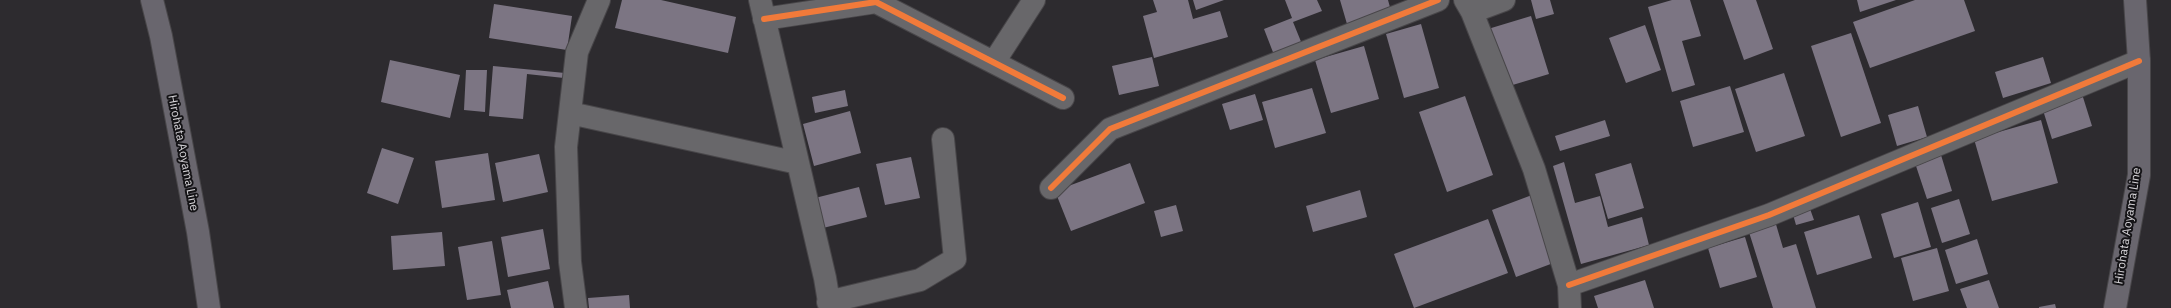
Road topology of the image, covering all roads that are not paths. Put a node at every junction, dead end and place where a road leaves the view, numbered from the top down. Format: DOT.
graph roads {
  1 [pos="152,0"];
  2 [pos="599,0"];
  3 [pos="1034,0"];
  4 [pos="1438,0"];
  5 [pos="1504,0"];
  6 [pos="2135,0"];
  7 [pos="1468,6"];
  8 [pos="762,9"];
  9 [pos="2139,60"];
  10 [pos="994,62"];
  11 [pos="1063,98"];
  12 [pos="570,112"];
  13 [pos="943,139"];
  14 [pos="798,163"];
  15 [pos="1051,188"];
  16 [pos="1569,286"];
  17 [pos="829,305"];
  18 [pos="208,308"];
  19 [pos="576,308"];
  20 [pos="1570,308"];
  21 [pos="2115,308"];
  1 -- 18 [label="main road, Hirohata Aoyama Line"];
  2 -- 12 [label="street"];
  3 -- 10 [label="street"];
  4 -- 15 [label="street"];
  5 -- 7 [label="street"];
  6 -- 9 [label="main road, Hirohata Aoyama Line"];
  7 -- 16 [label="street"];
  8 -- 10 [label="street"];
  8 -- 14 [label="street"];
  9 -- 16 [label="street"];
  9 -- 21 [label="main road, Hirohata Aoyama Line"];
  10 -- 11 [label="street"];
  12 -- 14 [label="street"];
  12 -- 19 [label="street"];
  13 -- 17 [label="street"];
  14 -- 17 [label="street"];
  16 -- 20 [label="street"];
}
